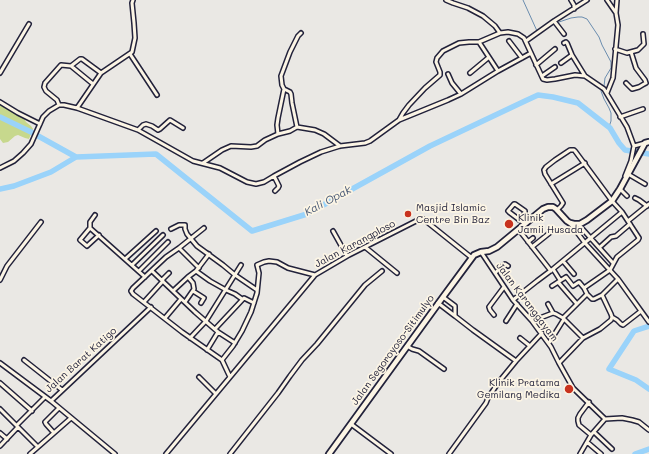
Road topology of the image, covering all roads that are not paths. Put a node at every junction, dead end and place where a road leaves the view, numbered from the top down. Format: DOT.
graph roads {
  1 [pos="133,0"];
  2 [pos="446,0"];
  3 [pos="570,0"];
  4 [pos="587,0"];
  5 [pos="607,0"];
  6 [pos="617,0"];
  7 [pos="574,9"];
  8 [pos="616,13"];
  9 [pos="554,22"];
  10 [pos="29,24"];
  11 [pos="301,33"];
  12 [pos="500,33"];
  13 [pos="564,34"];
  14 [pos="643,34"];
  15 [pos="510,41"];
  16 [pos="526,41"];
  17 [pos="479,42"];
  18 [pos="564,43"];
  19 [pos="555,49"];
  20 [pos="615,49"];
  21 [pos="631,52"];
  22 [pos="531,53"];
  23 [pos="130,54"];
  24 [pos="572,56"];
  25 [pos="488,58"];
  26 [pos="522,58"];
  27 [pos="561,63"];
  28 [pos="536,65"];
  29 [pos="70,66"];
  30 [pos="554,67"];
  31 [pos="498,71"];
  32 [pos="0,72"];
  33 [pos="101,73"];
  34 [pos="470,73"];
  35 [pos="448,74"];
  36 [pos="542,76"];
  37 [pos="585,76"];
  38 [pos="626,83"];
  39 [pos="93,84"];
  40 [pos="284,89"];
  41 [pos="461,94"];
  42 [pos="607,94"];
  43 [pos="157,95"];
  44 [pos="0,102"];
  45 [pos="59,105"];
  46 [pos="77,108"];
  47 [pos="643,110"];
  48 [pos="620,117"];
  49 [pos="399,120"];
  50 [pos="40,124"];
  51 [pos="297,127"];
  52 [pos="182,128"];
  53 [pos="138,130"];
  54 [pos="278,134"];
  55 [pos="646,144"];
  56 [pos="340,146"];
  57 [pos="634,148"];
  58 [pos="632,161"];
  59 [pos="585,163"];
  60 [pos="203,164"];
  61 [pos="0,168"];
  62 [pos="628,174"];
  63 [pos="274,176"];
  64 [pos="552,184"];
  65 [pos="645,184"];
  66 [pos="621,187"];
  67 [pos="274,191"];
  68 [pos="627,196"];
  69 [pos="635,198"];
  70 [pos="612,201"];
  71 [pos="648,205"];
  72 [pos="557,210"];
  73 [pos="622,212"];
  74 [pos="95,215"];
  75 [pos="519,220"];
  76 [pos="41,222"];
  77 [pos="629,222"];
  78 [pos="570,223"];
  79 [pos="525,224"];
  80 [pos="578,224"];
  81 [pos="90,228"];
  82 [pos="204,228"];
  83 [pos="171,229"];
  84 [pos="334,230"];
  85 [pos="519,230"];
  86 [pos="156,231"];
  87 [pos="552,231"];
  88 [pos="99,235"];
  89 [pos="163,235"];
  90 [pos="533,238"];
  91 [pos="591,238"];
  92 [pos="191,239"];
  93 [pos="168,242"];
  94 [pos="528,242"];
  95 [pos="585,243"];
  96 [pos="365,246"];
  97 [pos="532,247"];
  98 [pos="600,247"];
  99 [pos="179,248"];
  100 [pos="161,249"];
  101 [pos="481,252"];
  102 [pos="208,254"];
  103 [pos="168,256"];
  104 [pos="347,256"];
  105 [pos="472,258"];
  106 [pos="125,259"];
  107 [pos="563,261"];
  108 [pos="132,265"];
  109 [pos="241,265"];
  110 [pos="508,266"];
  111 [pos="611,267"];
  112 [pos="199,268"];
  113 [pos="552,270"];
  114 [pos="139,271"];
  115 [pos="152,271"];
  116 [pos="382,271"];
  117 [pos="196,272"];
  118 [pos="397,272"];
  119 [pos="495,272"];
  120 [pos="169,273"];
  121 [pos="574,274"];
  122 [pos="235,275"];
  123 [pos="316,275"];
  124 [pos="145,277"];
  125 [pos="188,277"];
  126 [pos="618,279"];
  127 [pos="0,280"];
  128 [pos="162,281"];
  129 [pos="559,281"];
  130 [pos="552,286"];
  131 [pos="504,287"];
  132 [pos="584,288"];
  133 [pos="193,290"];
  134 [pos="226,290"];
  135 [pos="257,290"];
  136 [pos="173,291"];
  137 [pos="588,294"];
  138 [pos="602,295"];
  139 [pos="443,297"];
  140 [pos="181,298"];
  141 [pos="242,299"];
  142 [pos="513,300"];
  143 [pos="144,302"];
  144 [pos="186,302"];
  145 [pos="201,303"];
  146 [pos="254,303"];
  147 [pos="438,303"];
  148 [pos="517,304"];
  149 [pos="548,304"];
  150 [pos="577,304"];
  151 [pos="151,307"];
  152 [pos="642,312"];
  153 [pos="553,313"];
  154 [pos="494,314"];
  155 [pos="456,316"];
  156 [pos="612,317"];
  157 [pos="165,318"];
  158 [pos="563,319"];
  159 [pos="206,321"];
  160 [pos="506,321"];
  161 [pos="532,321"];
  162 [pos="649,322"];
  163 [pos="215,329"];
  164 [pos="218,332"];
  165 [pos="542,333"];
  166 [pos="190,338"];
  167 [pos="520,338"];
  168 [pos="583,338"];
  169 [pos="235,343"];
  170 [pos="549,344"];
  171 [pos="407,346"];
  172 [pos="530,346"];
  173 [pos="207,350"];
  174 [pos="24,360"];
  175 [pos="222,360"];
  176 [pos="516,361"];
  177 [pos="0,363"];
  178 [pos="559,363"];
  179 [pos="444,369"];
  180 [pos="199,377"];
  181 [pos="230,377"];
  182 [pos="0,383"];
  183 [pos="62,390"];
  184 [pos="216,394"];
  185 [pos="45,397"];
  186 [pos="51,400"];
  187 [pos="588,402"];
  188 [pos="59,408"];
  189 [pos="0,409"];
  190 [pos="32,411"];
  191 [pos="71,418"];
  192 [pos="605,419"];
  193 [pos="351,424"];
  194 [pos="17,426"];
  195 [pos="649,430"];
  196 [pos="594,432"];
  197 [pos="0,433"];
  198 [pos="54,433"];
  199 [pos="591,435"];
  200 [pos="7,439"];
  201 [pos="587,442"];
  202 [pos="0,446"];
  203 [pos="38,447"];
  204 [pos="612,449"];
  205 [pos="30,454"];
  206 [pos="115,454"];
  207 [pos="166,454"];
  208 [pos="230,454"];
  209 [pos="329,454"];
  210 [pos="392,454"];
  211 [pos="449,454"];
  212 [pos="580,454"];
  213 [pos="601,454"];
  1 -- 23 [label="street"];
  2 -- 12 [label="street"];
  3 -- 7 [label="street"];
  4 -- 7 [label="street"];
  5 -- 8 [label="street"];
  6 -- 8 [label="street"];
  7 -- 9 [label="street"];
  8 -- 20 [label="street"];
  9 -- 13 [label="street"];
  9 -- 16 [label="street"];
  10 -- 32 [label="street"];
  11 -- 40 [label="street"];
  12 -- 16 [label="street"];
  12 -- 17 [label="street"];
  14 -- 21 [label="street"];
  15 -- 26 [label="street"];
  16 -- 22 [label="street"];
  17 -- 25 [label="street"];
  17 -- 49 [label="street"];
  18 -- 24 [label="street"];
  19 -- 28 [label="street"];
  20 -- 21 [label="street"];
  20 -- 42 [label="street"];
  21 -- 38 [label="street"];
  22 -- 26 [label="street"];
  22 -- 28 [label="street"];
  23 -- 33 [label="street"];
  23 -- 43 [label="street"];
  24 -- 27 [label="street"];
  24 -- 37 [label="street"];
  25 -- 31 [label="street"];
  25 -- 34 [label="street"];
  26 -- 31 [label="street"];
  28 -- 36 [label="street"];
  29 -- 33 [label="street"];
  29 -- 39 [label="street"];
  29 -- 45 [label="street"];
  30 -- 36 [label="street"];
  31 -- 41 [label="street"];
  33 -- 39 [label="street"];
  35 -- 41 [label="street"];
  36 -- 37 [label="street"];
  37 -- 42 [label="street"];
  39 -- 46 [label="street"];
  40 -- 51 [label="street"];
  40 -- 54 [label="street"];
  41 -- 49 [label="street"];
  42 -- 48 [label="street"];
  44 -- 50 [label="street"];
  45 -- 46 [label="street"];
  45 -- 50 [label="street"];
  46 -- 53 [label="street"];
  47 -- 48 [label="street"];
  48 -- 57 [label="street"];
  49 -- 56 [label="street"];
  50 -- 61 [label="street"];
  51 -- 54 [label="street"];
  51 -- 56 [label="street"];
  52 -- 53 [label="street"];
  53 -- 60 [label="street"];
  54 -- 60 [label="street"];
  55 -- 57 [label="street"];
  55 -- 58 [label="main road"];
  56 -- 63 [label="street"];
  57 -- 58 [label="street"];
  58 -- 62 [label="main road"];
  58 -- 66 [label="street"];
  59 -- 64 [label="street"];
  59 -- 64 [label="street"];
  59 -- 70 [label="street"];
  60 -- 63 [label="street"];
  62 -- 65 [label="street"];
  62 -- 66 [label="main road"];
  63 -- 67 [label="street"];
  64 -- 72 [label="street"];
  66 -- 68 [label="street"];
  66 -- 70 [label="main road"];
  69 -- 71 [label="street"];
  70 -- 73 [label="street"];
  70 -- 80 [label="main road"];
  71 -- 77 [label="street"];
  72 -- 78 [label="main road"];
  72 -- 79 [label="main road, Jalan Segoroyoso-Sitimulyo"];
  73 -- 77 [label="street"];
  73 -- 91 [label="street"];
  74 -- 81 [label="street"];
  75 -- 75 [label="street"];
  75 -- 79 [label="street"];
  76 -- 127 [label="street"];
  77 -- 98 [label="street"];
  77 -- 111 [label="street"];
  78 -- 80 [label="main road"];
  78 -- 95 [label="street"];
  79 -- 85 [label="main road, Jalan Segoroyoso-Sitimulyo"];
  80 -- 91 [label="street"];
  81 -- 88 [label="street"];
  81 -- 88 [label="street"];
  82 -- 92 [label="street"];
  83 -- 92 [label="street"];
  84 -- 104 [label="street"];
  85 -- 94 [label="street"];
  85 -- 101 [label="main road, Jalan Segoroyoso-Sitimulyo"];
  86 -- 106 [label="street"];
  87 -- 97 [label="street"];
  88 -- 106 [label="street"];
  89 -- 108 [label="street"];
  90 -- 94 [label="street"];
  91 -- 95 [label="street"];
  91 -- 98 [label="street"];
  92 -- 99 [label="street"];
  92 -- 102 [label="street"];
  93 -- 100 [label="street"];
  94 -- 97 [label="street"];
  95 -- 107 [label="street"];
  95 -- 111 [label="street"];
  96 -- 104 [label="street, Jalan Karangploso"];
  96 -- 105 [label="street, Jalan Karangploso"];
  96 -- 118 [label="street"];
  97 -- 113 [label="street"];
  98 -- 111 [label="street"];
  99 -- 103 [label="street"];
  99 -- 112 [label="street"];
  100 -- 103 [label="street"];
  100 -- 114 [label="street"];
  101 -- 105 [label="main road, Jalan Segoroyoso-Sitimulyo"];
  101 -- 119 [label="street, Jalan Karanggayam"];
  102 -- 112 [label="street"];
  102 -- 122 [label="street"];
  103 -- 115 [label="street"];
  104 -- 123 [label="street, Jalan Karangploso"];
  105 -- 139 [label="main road, Jalan Segoroyoso-Sitimulyo"];
  106 -- 108 [label="street"];
  107 -- 113 [label="street"];
  107 -- 121 [label="street"];
  108 -- 114 [label="street"];
  109 -- 122 [label="street"];
  110 -- 119 [label="street"];
  111 -- 126 [label="street"];
  111 -- 132 [label="street"];
  112 -- 117 [label="street"];
  113 -- 129 [label="street"];
  113 -- 142 [label="street"];
  114 -- 124 [label="street"];
  115 -- 124 [label="street"];
  115 -- 128 [label="street"];
  116 -- 208 [label="street"];
  117 -- 125 [label="street"];
  117 -- 134 [label="street"];
  119 -- 131 [label="street, Jalan Karanggayam"];
  120 -- 128 [label="street"];
  122 -- 134 [label="street"];
  122 -- 135 [label="street"];
  123 -- 135 [label="street"];
  123 -- 181 [label="street, Jalan Karangploso"];
  124 -- 143 [label="street"];
  125 -- 133 [label="street"];
  125 -- 136 [label="street"];
  126 -- 138 [label="street"];
  126 -- 152 [label="street"];
  128 -- 136 [label="street"];
  128 -- 143 [label="street"];
  129 -- 130 [label="street"];
  129 -- 132 [label="street"];
  129 -- 150 [label="street"];
  131 -- 142 [label="street, Jalan Karanggayam"];
  131 -- 154 [label="street"];
  132 -- 137 [label="street"];
  133 -- 144 [label="street"];
  133 -- 145 [label="street"];
  134 -- 141 [label="street"];
  134 -- 159 [label="street"];
  135 -- 146 [label="street"];
  136 -- 140 [label="street"];
  137 -- 138 [label="street"];
  137 -- 150 [label="street"];
  138 -- 156 [label="street"];
  139 -- 147 [label="main road, Jalan Segoroyoso-Sitimulyo"];
  139 -- 155 [label="street"];
  140 -- 144 [label="street"];
  140 -- 157 [label="street"];
  141 -- 146 [label="street"];
  141 -- 163 [label="street"];
  142 -- 148 [label="street, Jalan Karanggayam"];
  143 -- 151 [label="street"];
  144 -- 159 [label="street"];
  146 -- 169 [label="street"];
  147 -- 155 [label="street"];
  147 -- 171 [label="main road, Jalan Segoroyoso-Sitimulyo"];
  148 -- 160 [label="street"];
  148 -- 161 [label="street, Jalan Karanggayam"];
  149 -- 153 [label="street"];
  150 -- 158 [label="street"];
  151 -- 157 [label="street"];
  151 -- 183 [label="street, Jalan Barat Katigo"];
  152 -- 156 [label="street"];
  152 -- 162 [label="street"];
  153 -- 158 [label="street"];
  153 -- 161 [label="street"];
  155 -- 176 [label="street"];
  156 -- 168 [label="street"];
  157 -- 166 [label="street"];
  158 -- 168 [label="street"];
  158 -- 170 [label="street"];
  159 -- 163 [label="street"];
  159 -- 166 [label="street"];
  161 -- 165 [label="street, Jalan Karanggayam"];
  163 -- 164 [label="street"];
  164 -- 169 [label="street"];
  164 -- 173 [label="street"];
  165 -- 170 [label="street, Jalan Karanggayam"];
  165 -- 172 [label="street"];
  166 -- 173 [label="street"];
  167 -- 172 [label="street"];
  168 -- 178 [label="street"];
  169 -- 175 [label="street"];
  170 -- 178 [label="street, Jalan Karanggayam"];
  171 -- 179 [label="street"];
  171 -- 193 [label="main road, Jalan Segoroyoso-Sitimulyo"];
  172 -- 176 [label="street"];
  173 -- 175 [label="street"];
  174 -- 183 [label="street"];
  175 -- 181 [label="street"];
  176 -- 211 [label="street"];
  177 -- 185 [label="street, Jalan Barat Katigo"];
  178 -- 187 [label="street, Jalan Karanggayam"];
  180 -- 184 [label="street"];
  181 -- 184 [label="street, Jalan Karangploso"];
  182 -- 190 [label="street"];
  183 -- 186 [label="street, Jalan Barat Katigo"];
  184 -- 207 [label="street, Jalan Karangploso"];
  185 -- 186 [label="street, Jalan Barat Katigo"];
  185 -- 190 [label="street"];
  186 -- 188 [label="street"];
  187 -- 192 [label="street, Jalan Karanggayam"];
  187 -- 199 [label="street"];
  188 -- 191 [label="street"];
  188 -- 198 [label="street"];
  189 -- 194 [label="street"];
  190 -- 194 [label="street"];
  191 -- 198 [label="street"];
  191 -- 206 [label="street"];
  192 -- 195 [label="street"];
  192 -- 196 [label="street"];
  193 -- 209 [label="main road, Jalan Segoroyoso-Sitimulyo"];
  193 -- 210 [label="street"];
  194 -- 200 [label="street"];
  194 -- 203 [label="street"];
  196 -- 199 [label="street"];
  196 -- 204 [label="street"];
  197 -- 200 [label="street"];
  198 -- 203 [label="street"];
  199 -- 201 [label="street"];
  200 -- 202 [label="street"];
  201 -- 212 [label="street"];
  201 -- 213 [label="street"];
  203 -- 205 [label="street"];
}
